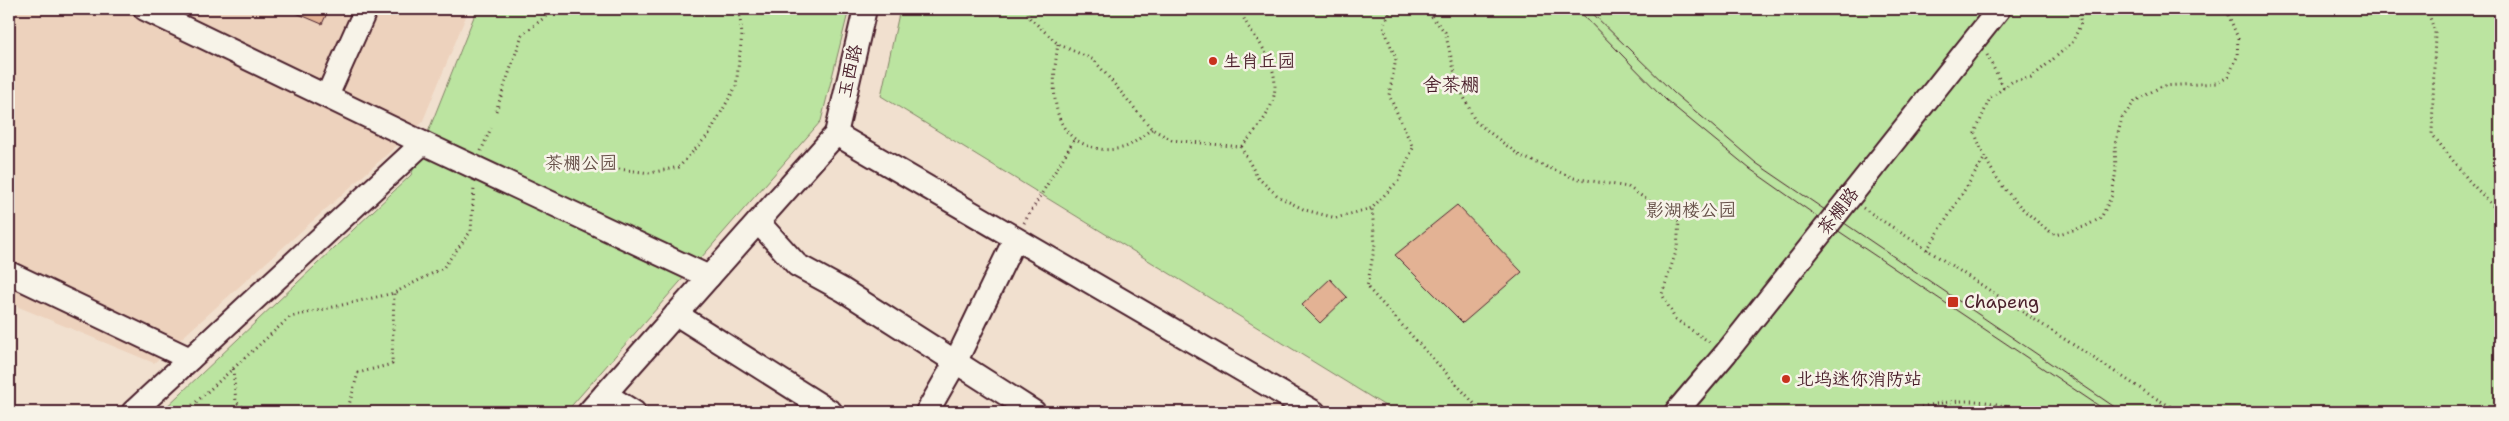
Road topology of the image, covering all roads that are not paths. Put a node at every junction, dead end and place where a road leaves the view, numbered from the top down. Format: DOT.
graph roads {
  1 [pos="145,9"];
  2 [pos="366,9"];
  3 [pos="865,9"];
  4 [pos="1999,9"];
  5 [pos="327,96"];
  6 [pos="836,134"];
  7 [pos="423,142"];
  8 [pos="758,222"];
  9 [pos="1015,238"];
  10 [pos="9,273"];
  11 [pos="709,277"];
  12 [pos="676,314"];
  13 [pos="190,359"];
  14 [pos="955,363"];
  15 [pos="605,394"];
  16 [pos="133,412"];
  17 [pos="588,412"];
  18 [pos="634,412"];
  19 [pos="832,412"];
  20 [pos="927,412"];
  21 [pos="1034,412"];
  22 [pos="1314,412"];
  23 [pos="1676,412"];
  1 -- 5 [label="street"];
  2 -- 5 [label="street"];
  3 -- 6 [label="street, 玉西路"];
  4 -- 23 [label="street, 茶棚路"];
  5 -- 7 [label="street"];
  6 -- 8 [label="street"];
  6 -- 9 [label="street"];
  7 -- 11 [label="street"];
  7 -- 13 [label="street"];
  8 -- 11 [label="street"];
  8 -- 14 [label="street"];
  9 -- 14 [label="street"];
  9 -- 22 [label="street"];
  10 -- 13 [label="street"];
  11 -- 12 [label="street"];
  12 -- 15 [label="street"];
  12 -- 19 [label="street"];
  13 -- 16 [label="street"];
  14 -- 20 [label="street"];
  14 -- 21 [label="street"];
  15 -- 17 [label="street"];
  15 -- 18 [label="street"];
}
